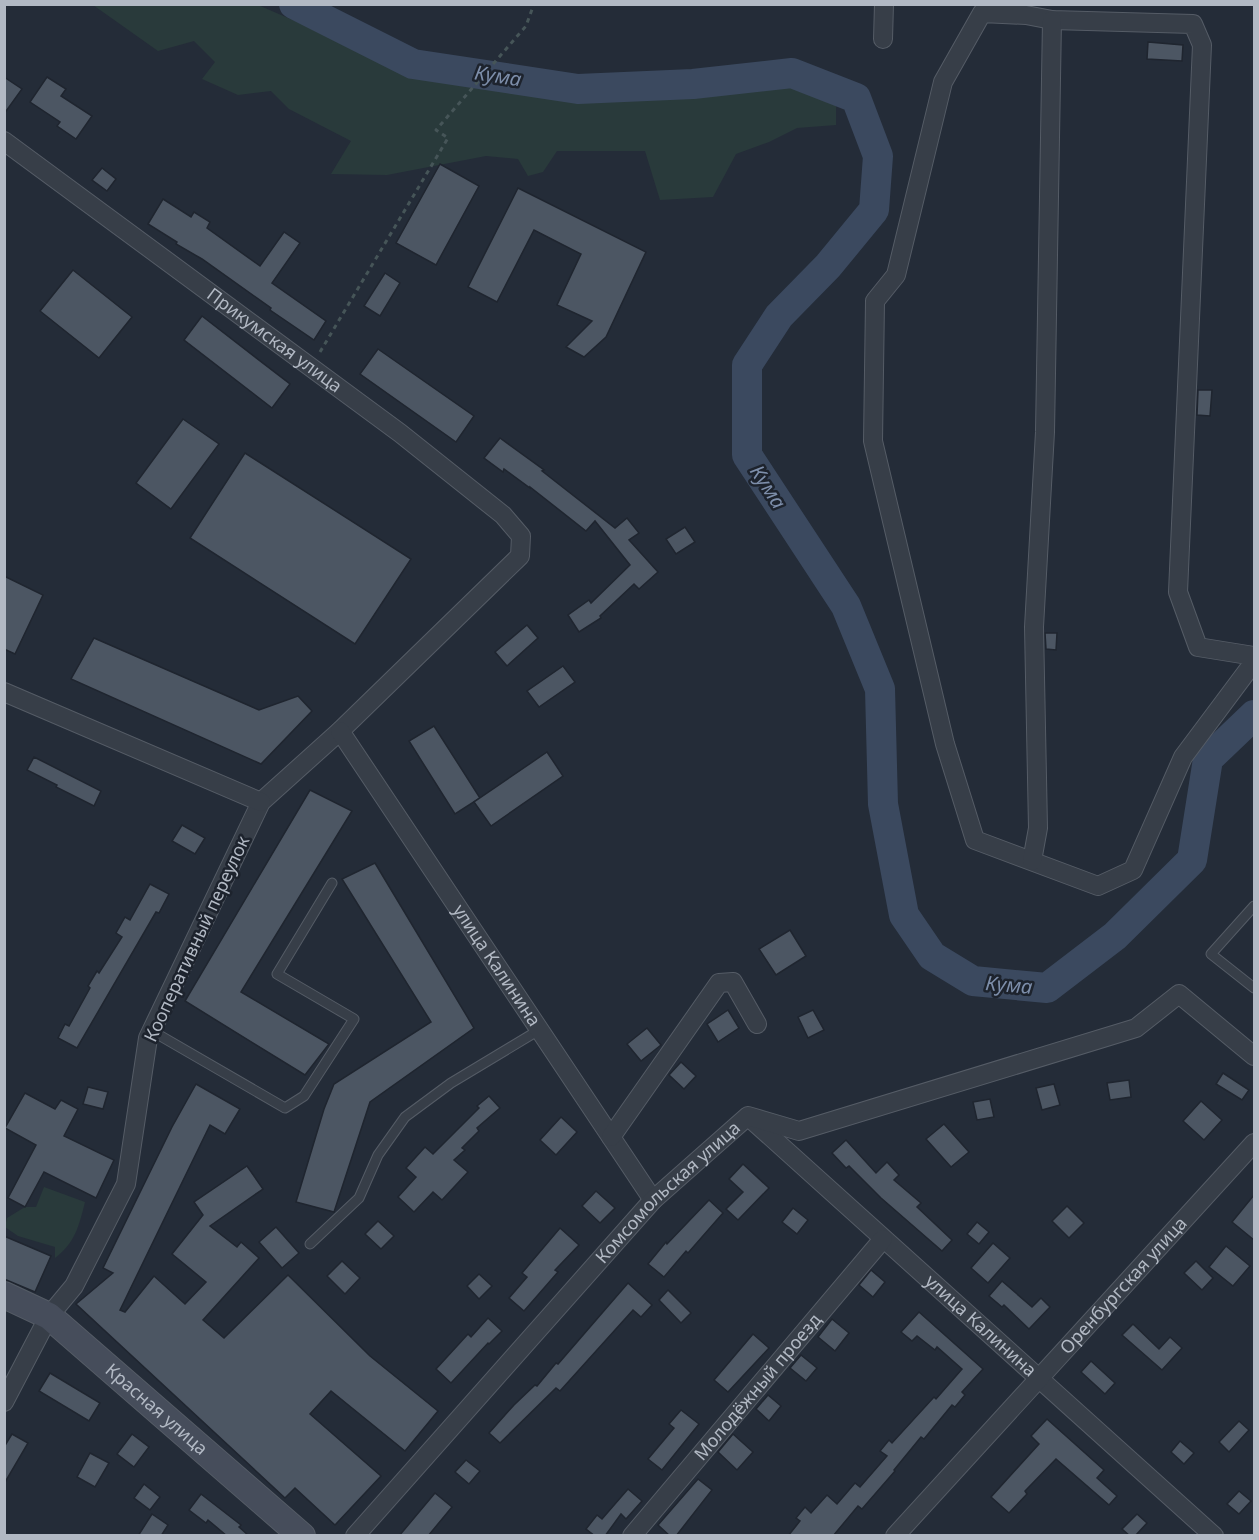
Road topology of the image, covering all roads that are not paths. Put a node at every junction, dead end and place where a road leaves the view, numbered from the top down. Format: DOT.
graph roads {
  1 [pos="884,4"];
  2 [pos="1026,16"];
  3 [pos="1052,20"];
  4 [pos="883,39"];
  5 [pos="4,141"];
  6 [pos="520,556"];
  7 [pos="1254,656"];
  8 [pos="1254,662"];
  9 [pos="4,692"];
  10 [pos="340,731"];
  11 [pos="261,802"];
  12 [pos="1032,861"];
  13 [pos="332,883"];
  14 [pos="1254,906"];
  15 [pos="1253,983"];
  16 [pos="757,1024"];
  17 [pos="539,1030"];
  18 [pos="152,1031"];
  19 [pos="1254,1056"];
  20 [pos="748,1116"];
  21 [pos="611,1137"];
  22 [pos="1254,1143"];
  23 [pos="653,1200"];
  24 [pos="883,1239"];
  25 [pos="310,1244"];
  26 [pos="4,1296"];
  27 [pos="50,1316"];
  28 [pos="1039,1376"];
  29 [pos="4,1402"];
  30 [pos="302,1536"];
  31 [pos="355,1536"];
  32 [pos="632,1536"];
  33 [pos="895,1536"];
  34 [pos="1214,1536"];
  1 -- 4 [label="street"];
  2 -- 3 [label="street"];
  2 -- 12 [label="street"];
  3 -- 7 [label="street"];
  3 -- 12 [label="street"];
  5 -- 6 [label="street, Прикумская улица"];
  6 -- 10 [label="street, Кооперативный переулок"];
  8 -- 12 [label="street"];
  9 -- 11 [label="street"];
  10 -- 11 [label="street, Кооперативный переулок"];
  10 -- 17 [label="street, улица Калинина"];
  11 -- 18 [label="street, Кооперативный переулок"];
  13 -- 18 [label="lane"];
  14 -- 15 [label="lane"];
  16 -- 21 [label="street"];
  17 -- 21 [label="street, улица Калинина"];
  17 -- 25 [label="lane"];
  18 -- 27 [label="street, Кооперативный переулок"];
  19 -- 20 [label="street, Комсомольская улица"];
  20 -- 23 [label="street, Комсомольская улица"];
  20 -- 24 [label="street, улица Калинина"];
  21 -- 23 [label="street, улица Калинина"];
  22 -- 28 [label="street, Оренбургская улица"];
  23 -- 31 [label="street, Комсомольская улица"];
  24 -- 28 [label="street, улица Калинина"];
  24 -- 32 [label="street, Молодёжный проезд"];
  26 -- 27 [label="street, Красная улица"];
  27 -- 29 [label="street, Кооперативный переулок"];
  27 -- 30 [label="street, Красная улица"];
  28 -- 33 [label="street, Оренбургская улица"];
  28 -- 34 [label="street, улица Калинина"];
}
